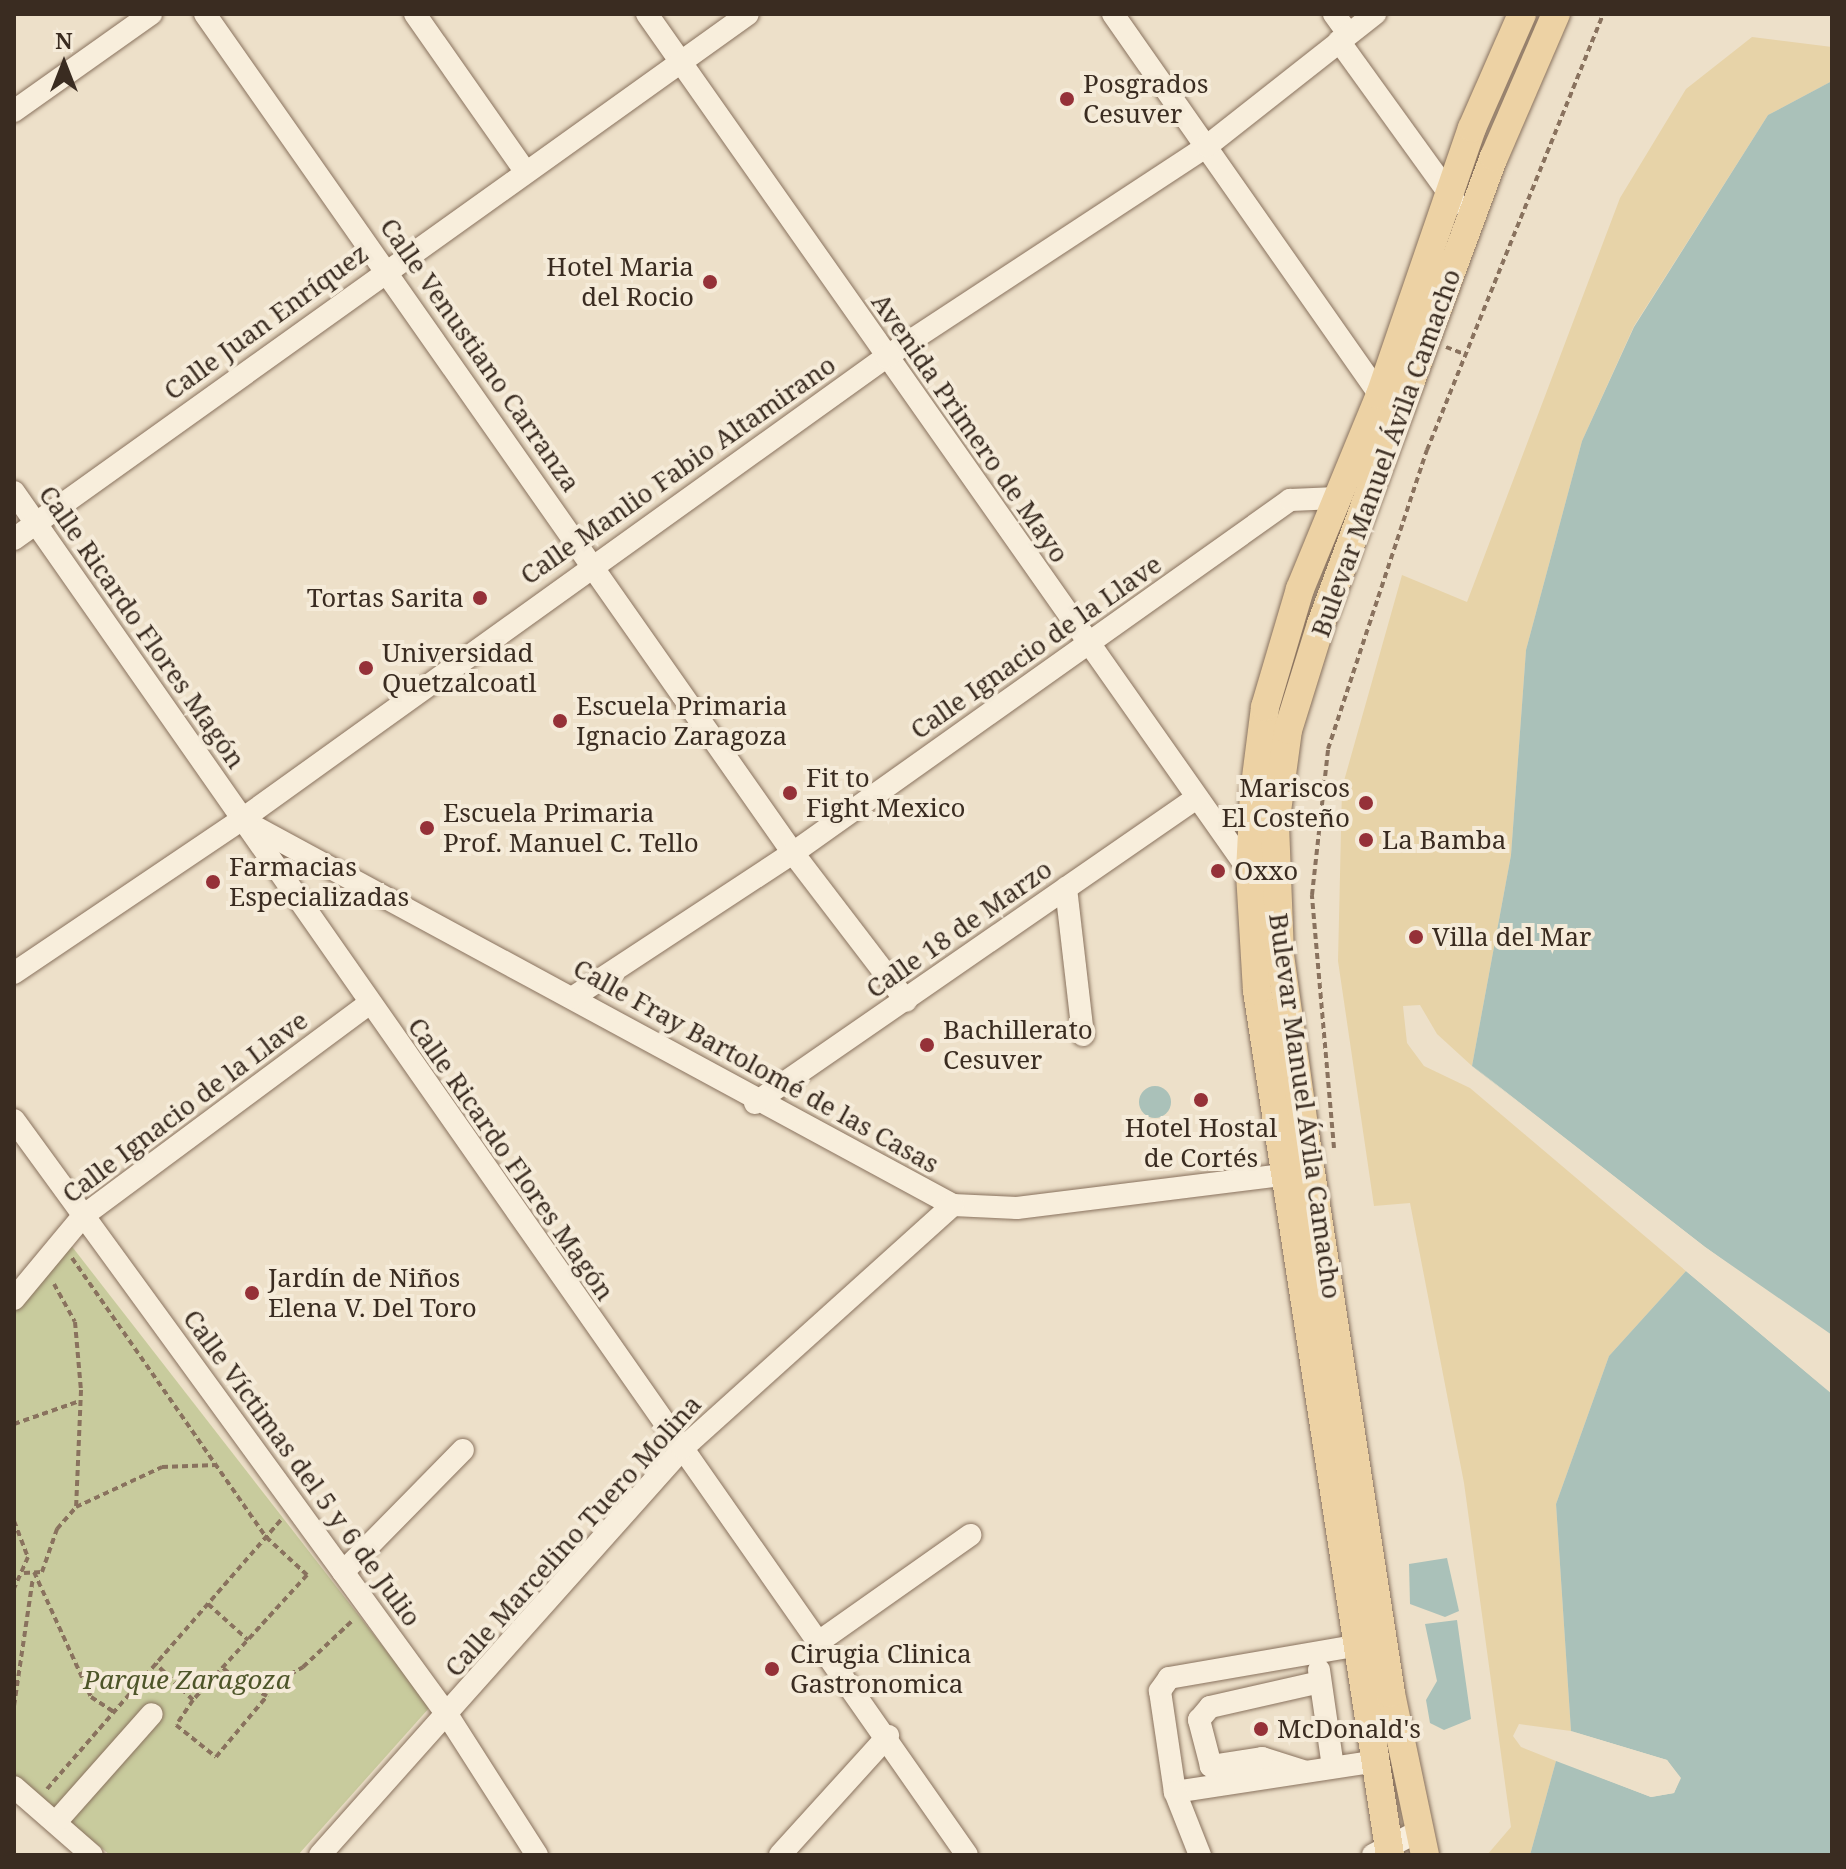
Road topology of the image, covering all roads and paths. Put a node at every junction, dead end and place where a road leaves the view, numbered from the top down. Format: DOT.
graph roads {
  1 [pos="151,14"];
  2 [pos="205,14"];
  3 [pos="415,14"];
  4 [pos="647,14"];
  5 [pos="748,14"];
  6 [pos="1113,14"];
  7 [pos="1334,14"];
  8 [pos="1375,14"];
  9 [pos="1522,14"];
  10 [pos="1556,14"];
  11 [pos="1603,14"];
  12 [pos="1343,37"];
  13 [pos="681,62"];
  14 [pos="14,111"];
  15 [pos="1207,146"];
  16 [pos="525,171"];
  17 [pos="1450,194"];
  18 [pos="1471,223"];
  19 [pos="384,270"];
  20 [pos="886,357"];
  21 [pos="1380,395"];
  22 [pos="1396,421"];
  23 [pos="14,492"];
  24 [pos="1337,498"];
  25 [pos="36,524"];
  26 [pos="14,539"];
  27 [pos="594,564"];
  28 [pos="1088,646"];
  29 [pos="1195,799"];
  30 [pos="241,820"];
  31 [pos="793,853"];
  32 [pos="1250,872"];
  33 [pos="1066,888"];
  34 [pos="14,973"];
  35 [pos="572,998"];
  36 [pos="906,1001"];
  37 [pos="368,1004"];
  38 [pos="1083,1035"];
  39 [pos="755,1103"];
  40 [pos="14,1120"];
  41 [pos="1335,1159"];
  42 [pos="1281,1175"];
  43 [pos="953,1205"];
  44 [pos="83,1216"];
  45 [pos="58,1265"];
  46 [pos="40,1288"];
  47 [pos="14,1299"];
  48 [pos="81,1401"];
  49 [pos="14,1424"];
  50 [pos="683,1448"];
  51 [pos="463,1450"];
  52 [pos="216,1465"];
  53 [pos="76,1507"];
  54 [pos="14,1521"];
  55 [pos="970,1535"];
  56 [pos="266,1537"];
  57 [pos="34,1572"];
  58 [pos="343,1572"];
  59 [pos="24,1573"];
  60 [pos="14,1588"];
  61 [pos="208,1604"];
  62 [pos="367,1605"];
  63 [pos="248,1640"];
  64 [pos="820,1641"];
  65 [pos="1354,1646"];
  66 [pos="1316,1653"];
  67 [pos="156,1664"];
  68 [pos="223,1668"];
  69 [pos="1320,1682"];
  70 [pos="250,1688"];
  71 [pos="193,1700"];
  72 [pos="14,1706"];
  73 [pos="114,1712"];
  74 [pos="152,1714"];
  75 [pos="448,1716"];
  76 [pos="888,1736"];
  77 [pos="1371,1762"];
  78 [pos="1333,1767"];
  79 [pos="1304,1771"];
  80 [pos="36,1781"];
  81 [pos="14,1787"];
  82 [pos="1175,1792"];
  83 [pos="56,1822"];
  84 [pos="1421,1844"];
  85 [pos="1383,1852"];
  86 [pos="92,1855"];
  87 [pos="320,1855"];
  88 [pos="537,1855"];
  89 [pos="780,1855"];
  90 [pos="967,1855"];
  91 [pos="1200,1855"];
  1 -- 14 [label="street"];
  2 -- 19 [label="street, Calle Venustiano Carranza"];
  3 -- 16 [label="street"];
  4 -- 13 [label="street, Avenida Primero de Mayo"];
  5 -- 13 [label="street, Calle Juan Enríquez"];
  6 -- 15 [label="street"];
  7 -- 12 [label="street"];
  8 -- 12 [label="street, Calle Manlio Fabio Altamirano"];
  9 -- 17 [label="main road, Bulevar Manuel Ávila Camacho"];
  10 -- 18 [label="main road, Bulevar Manuel Ávila Camacho"];
  11 -- 41 [label="path"];
  12 -- 15 [label="street, Calle Manlio Fabio Altamirano"];
  12 -- 17 [label="street"];
  13 -- 16 [label="street, Calle Juan Enríquez"];
  13 -- 20 [label="street, Avenida Primero de Mayo"];
  15 -- 20 [label="street, Calle Manlio Fabio Altamirano"];
  15 -- 21 [label="street"];
  16 -- 19 [label="street, Calle Juan Enríquez"];
  17 -- 18 [label="street"];
  17 -- 21 [label="main road, Bulevar Manuel Ávila Camacho"];
  18 -- 22 [label="main road, Bulevar Manuel Ávila Camacho"];
  19 -- 25 [label="street, Calle Juan Enríquez"];
  19 -- 27 [label="street, Calle Venustiano Carranza"];
  20 -- 27 [label="street, Calle Manlio Fabio Altamirano"];
  20 -- 28 [label="street, Avenida Primero de Mayo"];
  21 -- 22 [label="street"];
  21 -- 24 [label="main road, Bulevar Manuel Ávila Camacho"];
  22 -- 84 [label="main road, Bulevar Manuel Ávila Camacho"];
  23 -- 25 [label="street, Calle Ricardo Flores Magón"];
  24 -- 28 [label="street, Calle Ignacio de la Llave"];
  24 -- 32 [label="main road, Bulevar Manuel Ávila Camacho"];
  25 -- 26 [label="street, Calle Juan Enríquez"];
  25 -- 30 [label="street, Calle Ricardo Flores Magón"];
  27 -- 30 [label="street, Calle Manlio Fabio Altamirano"];
  27 -- 31 [label="street, Calle Venustiano Carranza"];
  28 -- 29 [label="street, Avenida Primero de Mayo"];
  28 -- 31 [label="street, Calle Ignacio de la Llave"];
  29 -- 32 [label="street, Avenida Primero de Mayo"];
  29 -- 33 [label="street, Calle 18 de Marzo"];
  30 -- 34 [label="street, Calle Manlio Fabio Altamirano"];
  30 -- 35 [label="street, Calle Fray Bartolomé de las Casas"];
  30 -- 37 [label="street, Calle Ricardo Flores Magón"];
  31 -- 35 [label="street, Calle Ignacio de la Llave"];
  31 -- 36 [label="street, Calle Venustiano Carranza"];
  32 -- 42 [label="main road, Bulevar Manuel Ávila Camacho"];
  33 -- 36 [label="street, Calle 18 de Marzo"];
  33 -- 38 [label="street"];
  35 -- 39 [label="street, Calle Fray Bartolomé de las Casas"];
  36 -- 39 [label="street, Calle 18 de Marzo"];
  37 -- 44 [label="street, Calle Ignacio de la Llave"];
  37 -- 50 [label="street, Calle Ricardo Flores Magón"];
  39 -- 43 [label="street, Calle Fray Bartolomé de las Casas"];
  40 -- 44 [label="street, Calle Víctimas del 5 y 6 de Julio"];
  42 -- 43 [label="street, Calle Fray Bartolomé de las Casas"];
  42 -- 65 [label="main road, Bulevar Manuel Ávila Camacho"];
  43 -- 50 [label="street, Calle Marcelino Tuero Molina"];
  44 -- 47 [label="street, Calle Ignacio de la Llave"];
  44 -- 58 [label="street, Calle Víctimas del 5 y 6 de Julio"];
  45 -- 52 [label="path"];
  46 -- 48 [label="path"];
  48 -- 49 [label="path"];
  48 -- 53 [label="path"];
  50 -- 64 [label="street, Calle Ricardo Flores Magón"];
  50 -- 75 [label="street, Calle Marcelino Tuero Molina"];
  51 -- 58 [label="street"];
  52 -- 53 [label="path"];
  52 -- 56 [label="path"];
  53 -- 57 [label="path"];
  54 -- 59 [label="path"];
  55 -- 64 [label="street"];
  56 -- 61 [label="path"];
  56 -- 63 [label="path"];
  57 -- 59 [label="path"];
  57 -- 72 [label="path"];
  57 -- 73 [label="path"];
  58 -- 62 [label="street, Calle Víctimas del 5 y 6 de Julio"];
  59 -- 60 [label="path"];
  61 -- 63 [label="path"];
  61 -- 67 [label="path"];
  62 -- 70 [label="path"];
  62 -- 75 [label="street, Calle Víctimas del 5 y 6 de Julio"];
  63 -- 68 [label="path"];
  64 -- 76 [label="street, Calle Ricardo Flores Magón"];
  65 -- 66 [label="street"];
  65 -- 77 [label="main road, Bulevar Manuel Ávila Camacho"];
  66 -- 69 [label="street"];
  66 -- 82 [label="street"];
  67 -- 71 [label="path"];
  67 -- 73 [label="path"];
  68 -- 70 [label="path"];
  68 -- 71 [label="path"];
  69 -- 78 [label="street"];
  69 -- 79 [label="street"];
  70 -- 71 [label="path"];
  73 -- 80 [label="path"];
  74 -- 83 [label="street"];
  75 -- 87 [label="street, Calle Marcelino Tuero Molina"];
  75 -- 88 [label="street, Calle Víctimas del 5 y 6 de Julio"];
  76 -- 89 [label="street"];
  76 -- 90 [label="street, Calle Ricardo Flores Magón"];
  77 -- 78 [label="street"];
  77 -- 85 [label="main road, Bulevar Manuel Ávila Camacho"];
  78 -- 79 [label="street"];
  79 -- 82 [label="street"];
  81 -- 83 [label="street"];
  82 -- 91 [label="street"];
  83 -- 86 [label="street"];
  84 -- 85 [label="street"];
}
